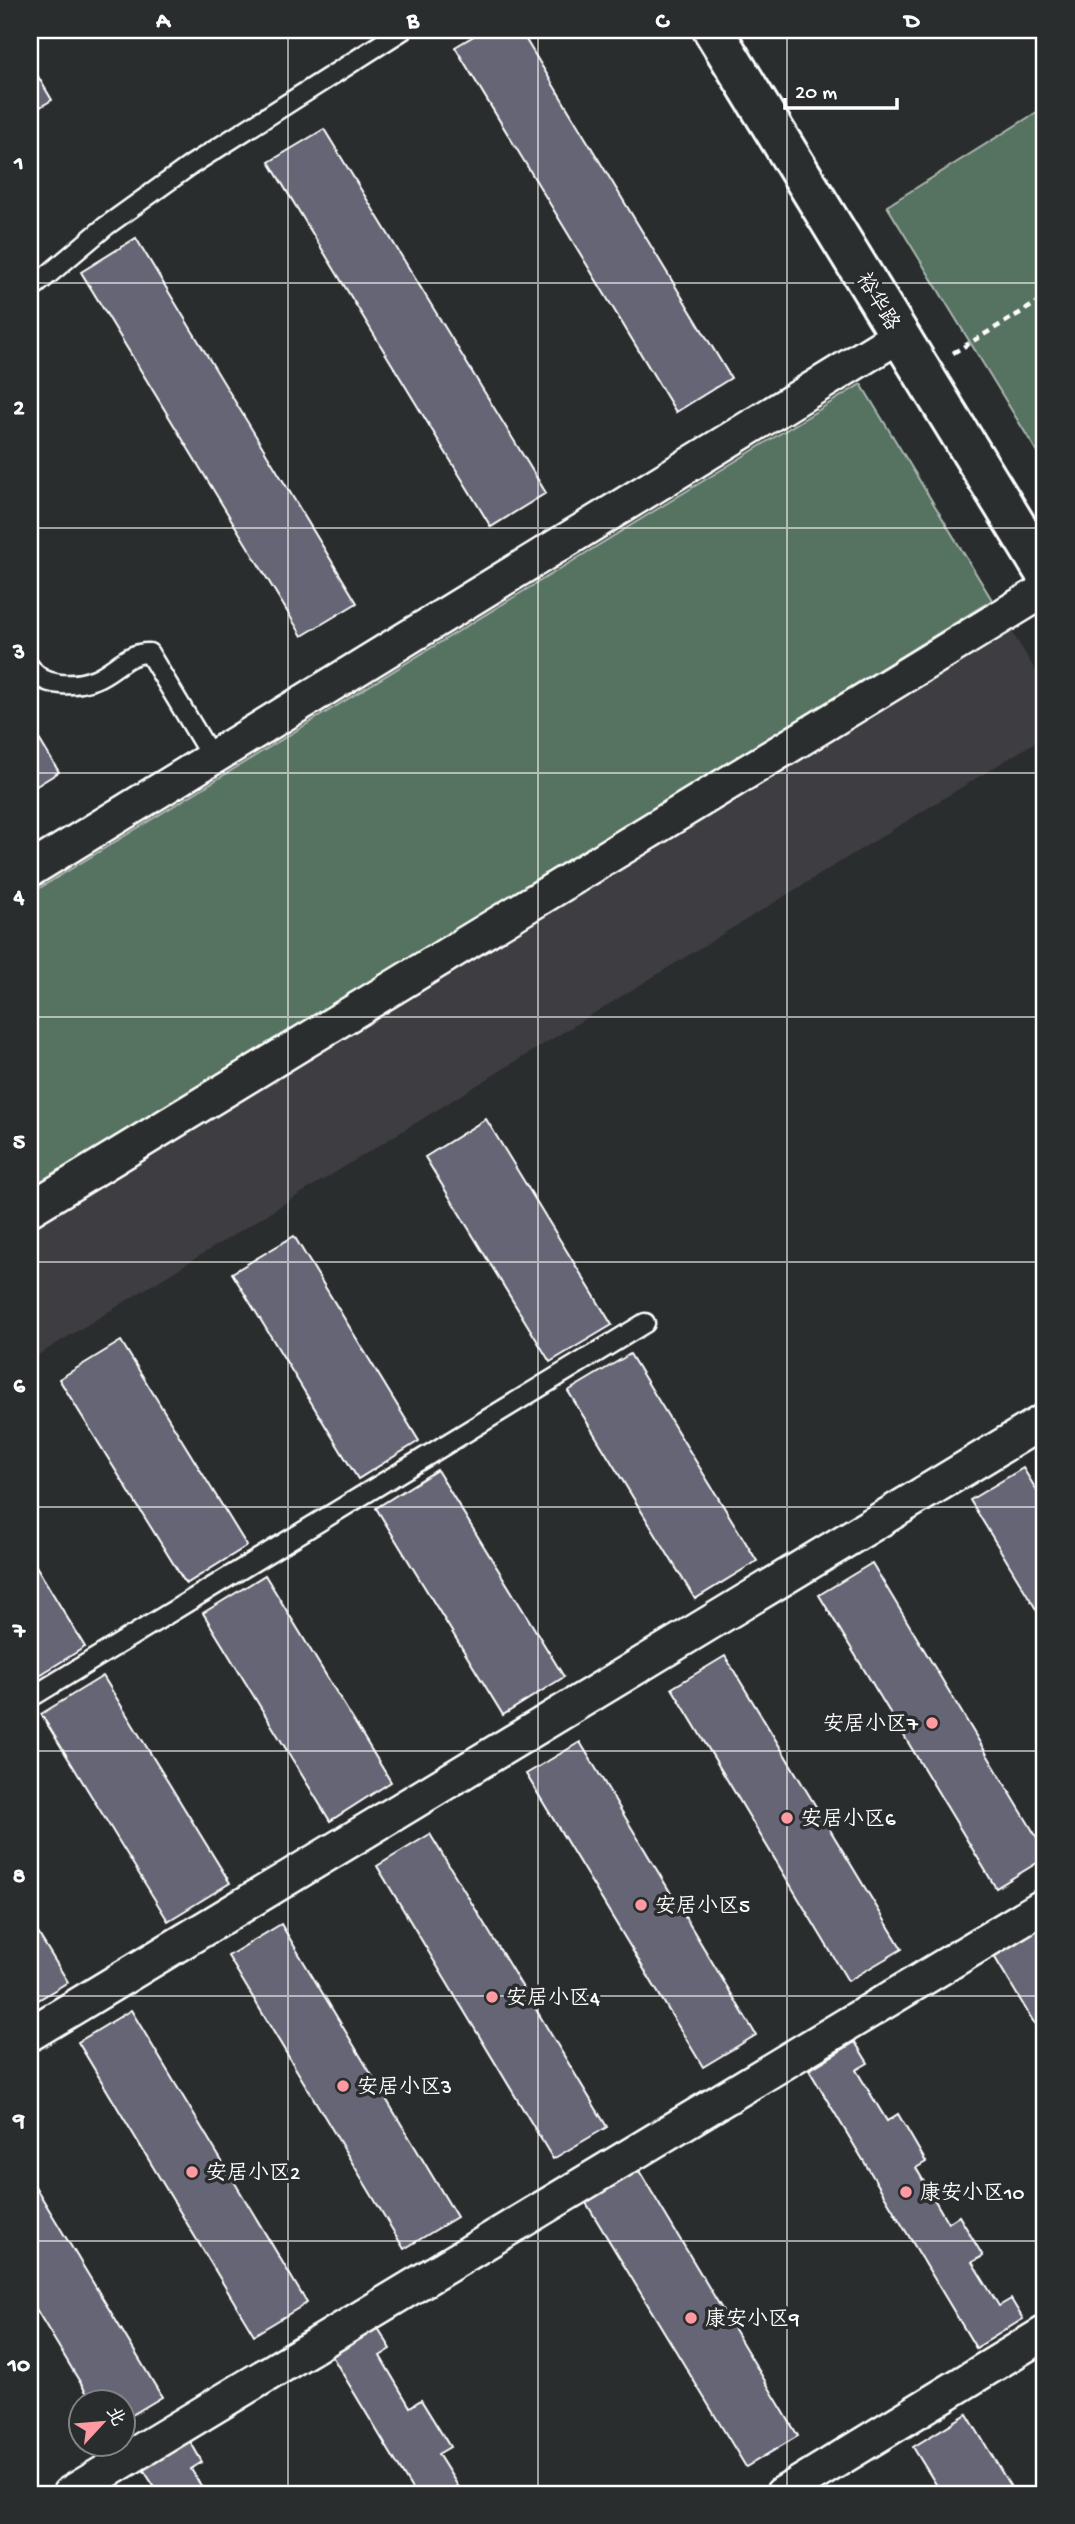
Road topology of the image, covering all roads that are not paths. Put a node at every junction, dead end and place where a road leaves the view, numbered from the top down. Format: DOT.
graph roads {
  1 [pos="402,30"];
  2 [pos="713,30"];
  3 [pos="30,290"];
  4 [pos="900,335"];
  5 [pos="1045,572"];
  6 [pos="1045,590"];
  7 [pos="30,667"];
  8 [pos="212,758"];
  9 [pos="30,870"];
  10 [pos="30,1209"];
  11 [pos="645,1323"];
  12 [pos="1045,1420"];
  13 [pos="30,1698"];
  14 [pos="1045,1905"];
  15 [pos="30,2034"];
  16 [pos="1045,2333"];
  17 [pos="69,2494"];
  18 [pos="782,2494"];
  1 -- 3 [label="lane"];
  2 -- 4 [label="street, 裕华路"];
  4 -- 5 [label="street, 裕华路"];
  4 -- 8 [label="street"];
  6 -- 10 [label="street"];
  7 -- 8 [label="lane"];
  8 -- 9 [label="street"];
  11 -- 13 [label="lane"];
  12 -- 15 [label="street"];
  14 -- 17 [label="street"];
  16 -- 18 [label="street"];
}
